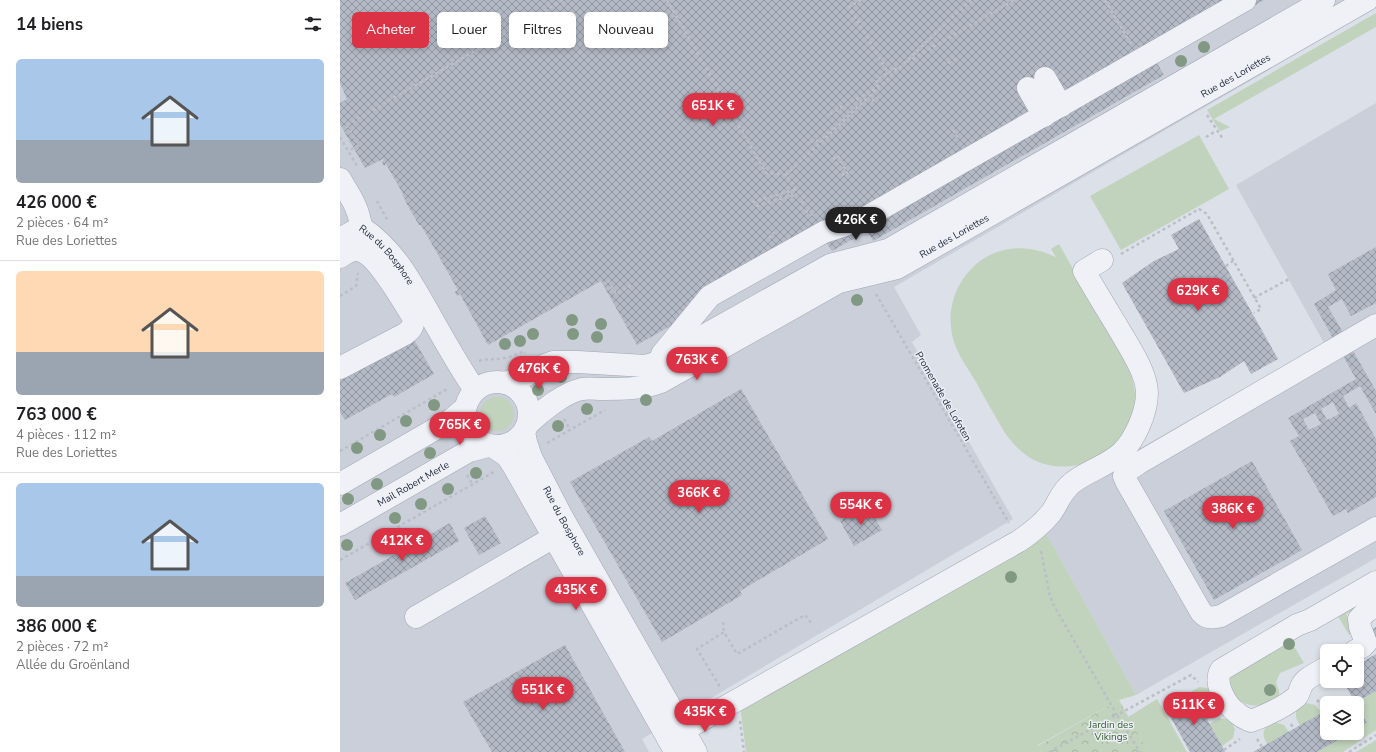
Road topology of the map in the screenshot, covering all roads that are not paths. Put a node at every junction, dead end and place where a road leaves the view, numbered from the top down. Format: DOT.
graph roads {
  1 [pos="1245,0"];
  2 [pos="1324,0"];
  3 [pos="1366,0"];
  4 [pos="1303,5"];
  5 [pos="1036,83"];
  6 [pos="1202,102"];
  7 [pos="1052,111"];
  8 [pos="340,179"];
  9 [pos="361,227"];
  10 [pos="340,239"];
  11 [pos="340,256"];
  12 [pos="1102,260"];
  13 [pos="1376,325"];
  14 [pos="653,364"];
  15 [pos="340,368"];
  16 [pos="505,383"];
  17 [pos="475,390"];
  18 [pos="464,409"];
  19 [pos="526,428"];
  20 [pos="492,447"];
  21 [pos="340,484"];
  22 [pos="340,525"];
  23 [pos="1376,528"];
  24 [pos="561,533"];
  25 [pos="1375,592"];
  26 [pos="416,617"];
  27 [pos="1364,644"];
  28 [pos="1320,671"];
  29 [pos="676,740"];
  30 [pos="696,752"];
  1 -- 7 [label="street"];
  2 -- 4 [label="street, Rue des Loriettes"];
  3 -- 6 [label="street, Rue des Loriettes"];
  4 -- 6 [label="street"];
  4 -- 14 [label="street, Rue des Loriettes"];
  5 -- 7 [label="street"];
  6 -- 19 [label="street, Rue des Loriettes"];
  7 -- 14 [label="street"];
  8 -- 9 [label="street, Rue du Bosphore"];
  9 -- 10 [label="street"];
  9 -- 17 [label="street, Rue du Bosphore"];
  11 -- 15 [label="street"];
  12 -- 29 [label="street"];
  13 -- 23 [label="street"];
  14 -- 16 [label="street, Rue des Loriettes"];
  16 -- 17 [label="street"];
  16 -- 19 [label="street"];
  17 -- 18 [label="street"];
  18 -- 20 [label="street"];
  18 -- 21 [label="street"];
  19 -- 20 [label="street"];
  19 -- 24 [label="street, Rue du Bosphore"];
  20 -- 22 [label="street, Mail Robert Merle"];
  20 -- 24 [label="street, Rue du Bosphore"];
  24 -- 26 [label="street"];
  24 -- 29 [label="street, Rue du Bosphore"];
  25 -- 27 [label="street"];
  25 -- 28 [label="street"];
  29 -- 30 [label="street, Rue du Bosphore"];
}
